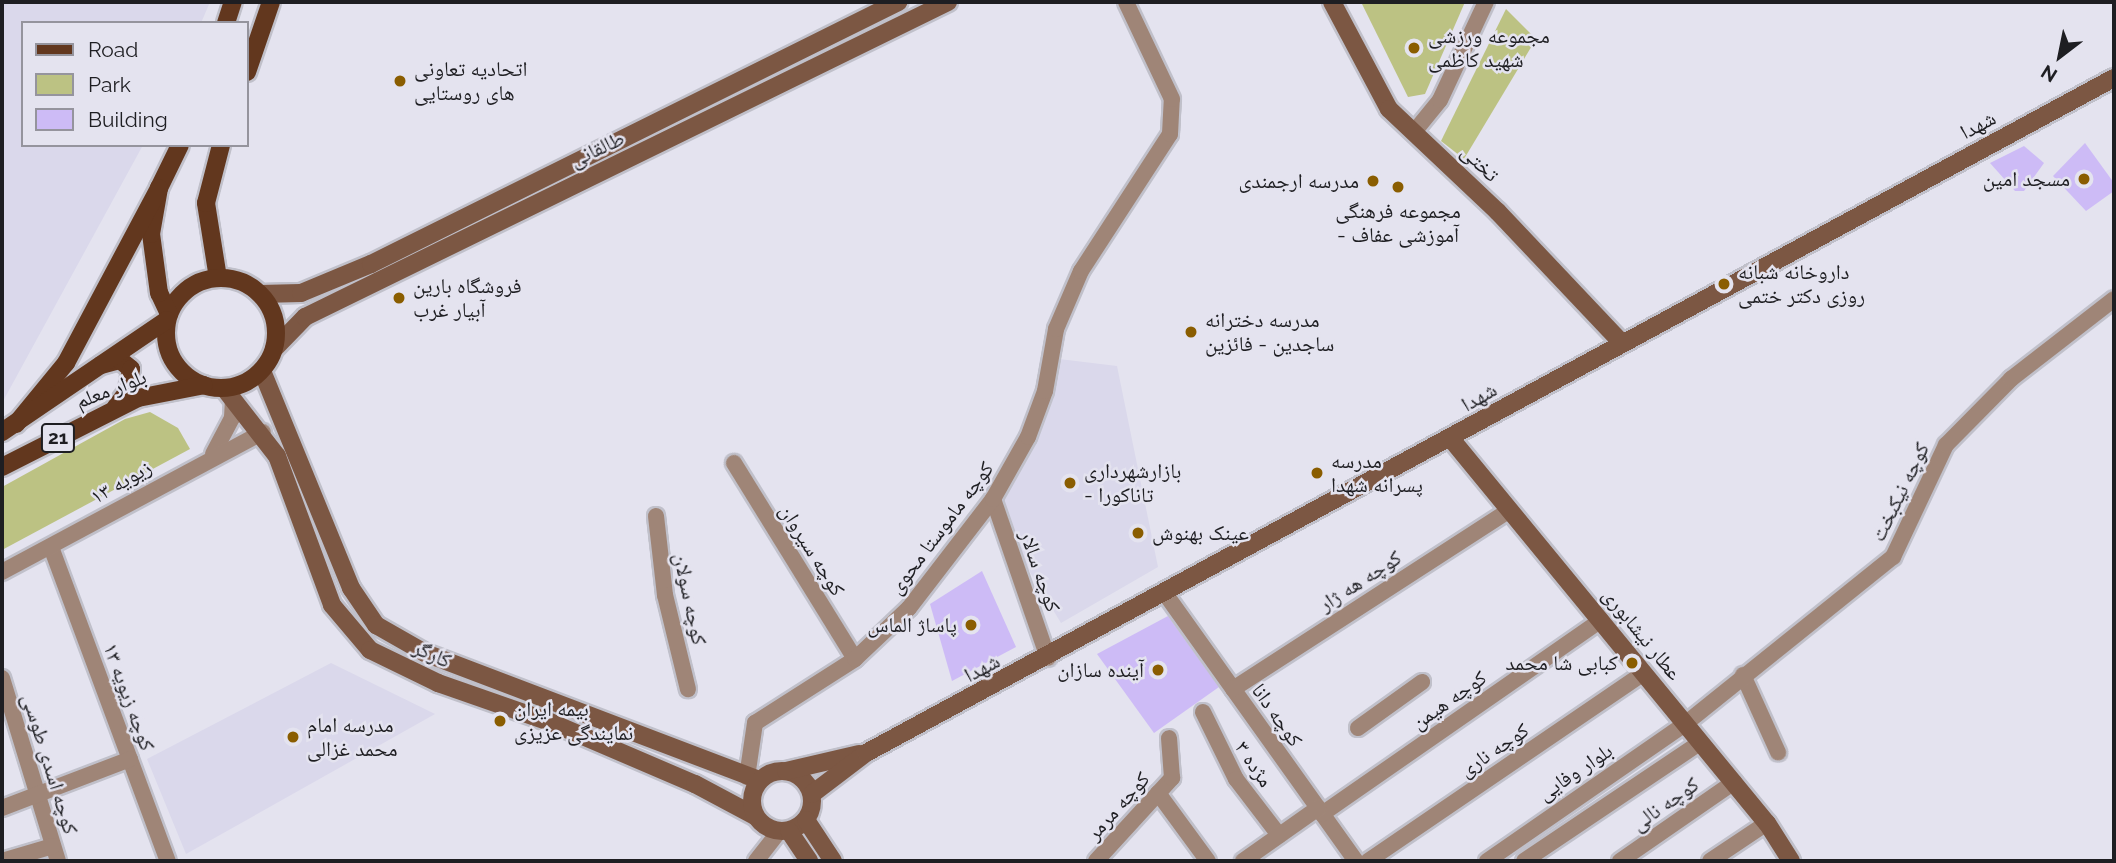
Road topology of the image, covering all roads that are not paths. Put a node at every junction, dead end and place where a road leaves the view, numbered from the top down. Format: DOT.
graph roads {
  1 [pos="233,2"];
  2 [pos="271,2"];
  3 [pos="898,2"];
  4 [pos="948,2"];
  5 [pos="1126,2"];
  6 [pos="1332,2"];
  7 [pos="1486,2"];
  8 [pos="227,21"];
  9 [pos="248,69"];
  10 [pos="2114,78"];
  11 [pos="1415,132"];
  12 [pos="179,147"];
  13 [pos="220,147"];
  14 [pos="159,188"];
  15 [pos="483,206"];
  16 [pos="491,225"];
  17 [pos="218,278"];
  18 [pos="261,294"];
  19 [pos="2114,299"];
  20 [pos="168,317"];
  21 [pos="1620,341"];
  22 [pos="274,349"];
  23 [pos="97,366"];
  24 [pos="262,371"];
  25 [pos="204,385"];
  26 [pos="229,394"];
  27 [pos="114,409"];
  28 [pos="9,428"];
  29 [pos="262,432"];
  30 [pos="1452,440"];
  31 [pos="211,456"];
  32 [pos="734,463"];
  33 [pos="2,467"];
  34 [pos="993,499"];
  35 [pos="1510,510"];
  36 [pos="656,516"];
  37 [pos="51,547"];
  38 [pos="2,572"];
  39 [pos="1164,592"];
  40 [pos="1601,620"];
  41 [pos="1048,657"];
  42 [pos="855,659"];
  43 [pos="1644,673"];
  44 [pos="1743,675"];
  45 [pos="1422,682"];
  46 [pos="3,689"];
  47 [pos="688,689"];
  48 [pos="1233,689"];
  49 [pos="1203,712"];
  50 [pos="1685,724"];
  51 [pos="1358,728"];
  52 [pos="1169,738"];
  53 [pos="1701,742"];
  54 [pos="866,752"];
  55 [pos="1779,752"];
  56 [pos="130,759"];
  57 [pos="786,771"];
  58 [pos="754,778"];
  59 [pos="1734,782"];
  60 [pos="1158,793"];
  61 [pos="812,794"];
  62 [pos="38,797"];
  63 [pos="2,808"];
  64 [pos="1320,811"];
  65 [pos="755,816"];
  66 [pos="807,820"];
  67 [pos="1767,823"];
  68 [pos="784,831"];
  69 [pos="1279,835"];
  70 [pos="1503,846"];
  71 [pos="55,853"];
  72 [pos="2,861"];
  73 [pos="168,861"];
  74 [pos="756,861"];
  75 [pos="808,861"];
  76 [pos="833,861"];
  77 [pos="1096,861"];
  78 [pos="1208,861"];
  79 [pos="1243,861"];
  80 [pos="1356,861"];
  81 [pos="1368,861"];
  82 [pos="1487,861"];
  83 [pos="1513,861"];
  84 [pos="1524,861"];
  85 [pos="1620,861"];
  86 [pos="1710,861"];
  87 [pos="1791,861"];
  1 -- 8 [label="main road"];
  2 -- 9 [label="main road"];
  3 -- 15 [label="main road, طالقانی"];
  4 -- 16 [label="main road, طالقانی"];
  5 -- 34 [label="street, کوچه ماموستا محوی"];
  6 -- 11 [label="main road, تختی"];
  7 -- 11 [label="street"];
  10 -- 21 [label="main road, شهدا"];
  11 -- 21 [label="main road, تختی"];
  12 -- 14 [label="main road"];
  13 -- 17 [label="main road"];
  14 -- 20 [label="main road"];
  14 -- 28 [label="main road"];
  15 -- 16 [label="main road"];
  15 -- 18 [label="main road, طالقانی"];
  16 -- 22 [label="main road, طالقانی"];
  17 -- 18 [label="main road"];
  17 -- 20 [label="main road"];
  18 -- 22 [label="main road"];
  19 -- 44 [label="street, کوچه نیکبخت"];
  20 -- 23 [label="main road, بلوار معلم / 21"];
  20 -- 25 [label="main road"];
  21 -- 30 [label="main road, شهدا"];
  22 -- 24 [label="main road"];
  23 -- 27 [label="main road"];
  23 -- 28 [label="main road, بلوار معلم / 21"];
  24 -- 26 [label="main road"];
  24 -- 58 [label="main road, کارگر"];
  25 -- 26 [label="main road"];
  25 -- 27 [label="main road, بلوار معلم / 21"];
  26 -- 29 [label="main road, کارگر"];
  26 -- 31 [label="street"];
  27 -- 33 [label="main road, بلوار معلم / 21"];
  29 -- 31 [label="street, زیویه ۱۳"];
  29 -- 65 [label="main road, کارگر"];
  30 -- 35 [label="main road, عطار نیشابوری"];
  30 -- 39 [label="main road, شهدا"];
  31 -- 37 [label="street, زیویه ۱۳"];
  32 -- 42 [label="street, کوچه سیروان"];
  34 -- 41 [label="street, کوچه سالار"];
  34 -- 42 [label="street, کوچه ماموستا محوی"];
  35 -- 40 [label="main road, عطار نیشابوری"];
  35 -- 48 [label="street, کوچه هه ژار"];
  36 -- 47 [label="street, کوچه سولان"];
  37 -- 38 [label="street, زیویه ۱۳"];
  37 -- 56 [label="street, کوچه زیویه ۱۳"];
  39 -- 41 [label="main road, شهدا"];
  39 -- 48 [label="street, کوچه دانا"];
  40 -- 43 [label="main road, عطار نیشابوری"];
  40 -- 64 [label="street, کوچه هیمن"];
  41 -- 54 [label="main road, شهدا"];
  42 -- 58 [label="street, کوچه ماموستا محوی"];
  43 -- 50 [label="main road, عطار نیشابوری"];
  43 -- 81 [label="street, کوچه ناری"];
  44 -- 50 [label="street, کوچه نیکبخت"];
  44 -- 55 [label="street"];
  45 -- 51 [label="street"];
  46 -- 62 [label="street, کوچه اسدی طوسی"];
  48 -- 64 [label="street, کوچه دانا"];
  49 -- 69 [label="street, مژده ۳"];
  50 -- 53 [label="main road, عطار نیشابوری"];
  50 -- 70 [label="street, بلوار وفایی"];
  52 -- 60 [label="street, کوچه مرمر"];
  53 -- 59 [label="main road, عطار نیشابوری"];
  53 -- 84 [label="street"];
  54 -- 57 [label="main road"];
  54 -- 61 [label="main road"];
  56 -- 62 [label="street"];
  56 -- 73 [label="street, کوچه زیویه ۱۳"];
  57 -- 58 [label="main road"];
  57 -- 61 [label="main road"];
  58 -- 65 [label="main road"];
  59 -- 67 [label="main road, عطار نیشابوری"];
  59 -- 85 [label="street, کوچه نالی"];
  60 -- 77 [label="street, کوچه مرمر"];
  60 -- 78 [label="street"];
  61 -- 66 [label="main road"];
  62 -- 63 [label="street"];
  62 -- 71 [label="street, کوچه اسدی طوسی"];
  64 -- 69 [label="street, کوچه هیمن"];
  64 -- 80 [label="street, کوچه دانا"];
  65 -- 68 [label="main road"];
  66 -- 68 [label="main road"];
  66 -- 76 [label="main road"];
  67 -- 86 [label="street"];
  67 -- 87 [label="main road, عطار نیشابوری"];
  68 -- 74 [label="street"];
  68 -- 75 [label="main road"];
  69 -- 79 [label="street, کوچه هیمن"];
  70 -- 82 [label="street, بلوار وفایی"];
  70 -- 83 [label="street"];
  71 -- 72 [label="street"];
}
